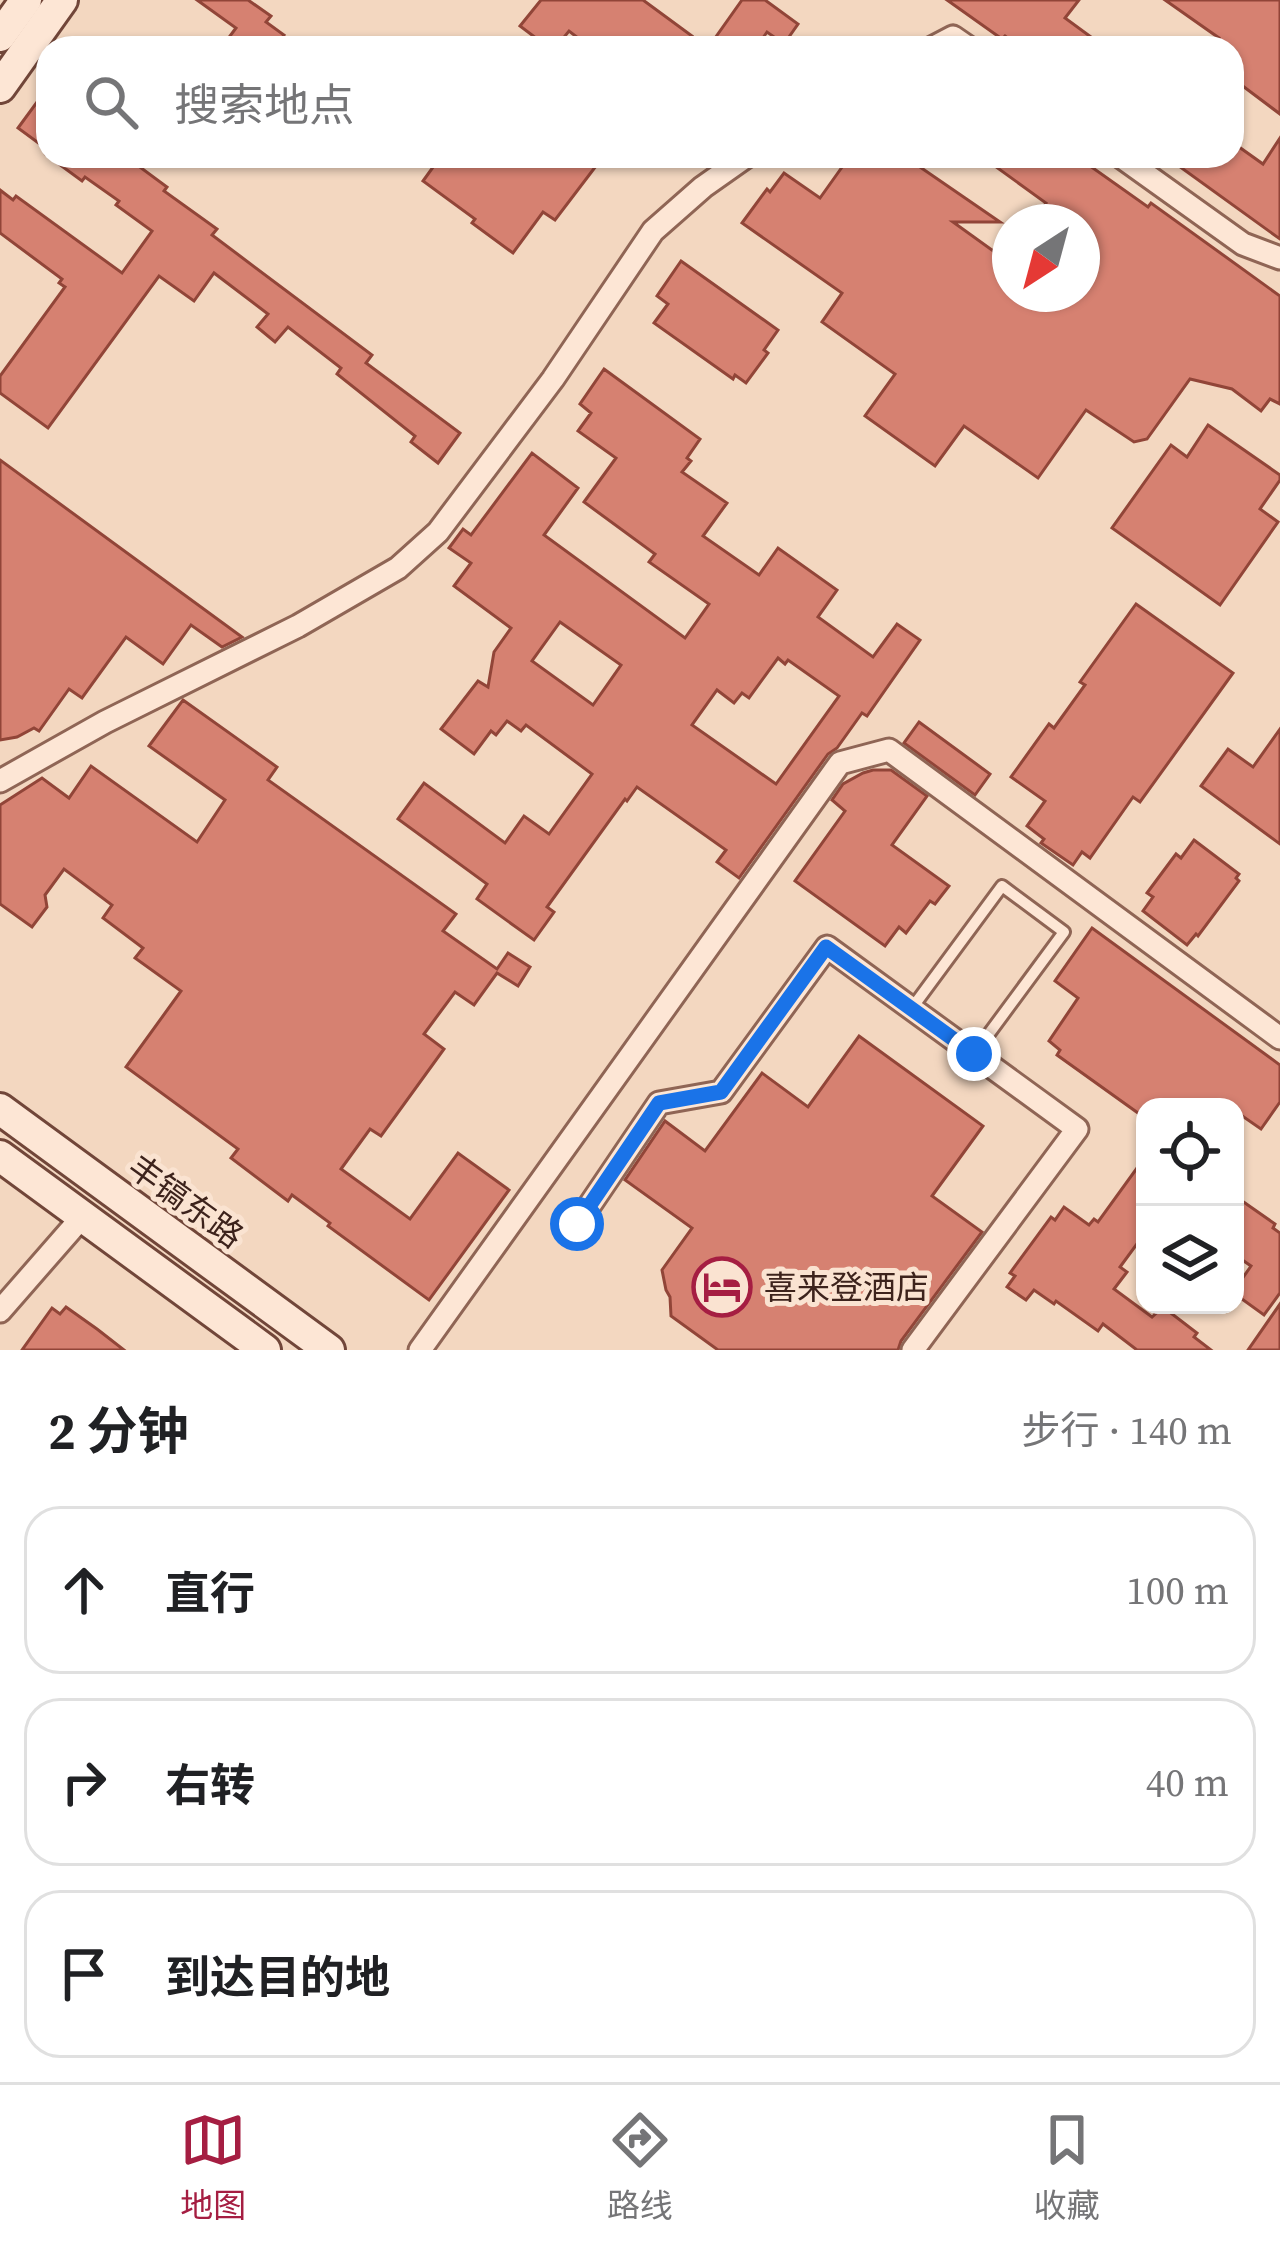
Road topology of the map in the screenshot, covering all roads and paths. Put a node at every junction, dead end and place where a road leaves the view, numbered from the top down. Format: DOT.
graph roads {
  1 [pos="26,0"];
  2 [pos="62,0"];
  3 [pos="0,36"];
  4 [pos="36,36"];
  5 [pos="36,36"];
  6 [pos="0,87"];
  7 [pos="730,168"];
  8 [pos="1137,168"];
  9 [pos="1280,258"];
  10 [pos="0,781"];
  11 [pos="911,1009"];
  12 [pos="1280,1038"];
  13 [pos="974,1054"];
  14 [pos="0,1109"];
  15 [pos="0,1156"];
  16 [pos="83,1216"];
  17 [pos="577,1224"];
  18 [pos="0,1311"];
  19 [pos="265,1350"];
  20 [pos="328,1350"];
  21 [pos="420,1350"];
  22 [pos="913,1350"];
  1 -- 3 [label="main road"];
  2 -- 5 [label="main road"];
  4 -- 6 [label="main road"];
  7 -- 10 [label="street"];
  8 -- 9 [label="street"];
  11 -- 13 [label="street"];
  11 -- 13 [label="lane"];
  11 -- 17 [label="street"];
  12 -- 21 [label="street"];
  13 -- 22 [label="street"];
  14 -- 20 [label="main road, 丰镐东路"];
  15 -- 16 [label="main road"];
  16 -- 18 [label="street"];
  16 -- 19 [label="main road"];
}
